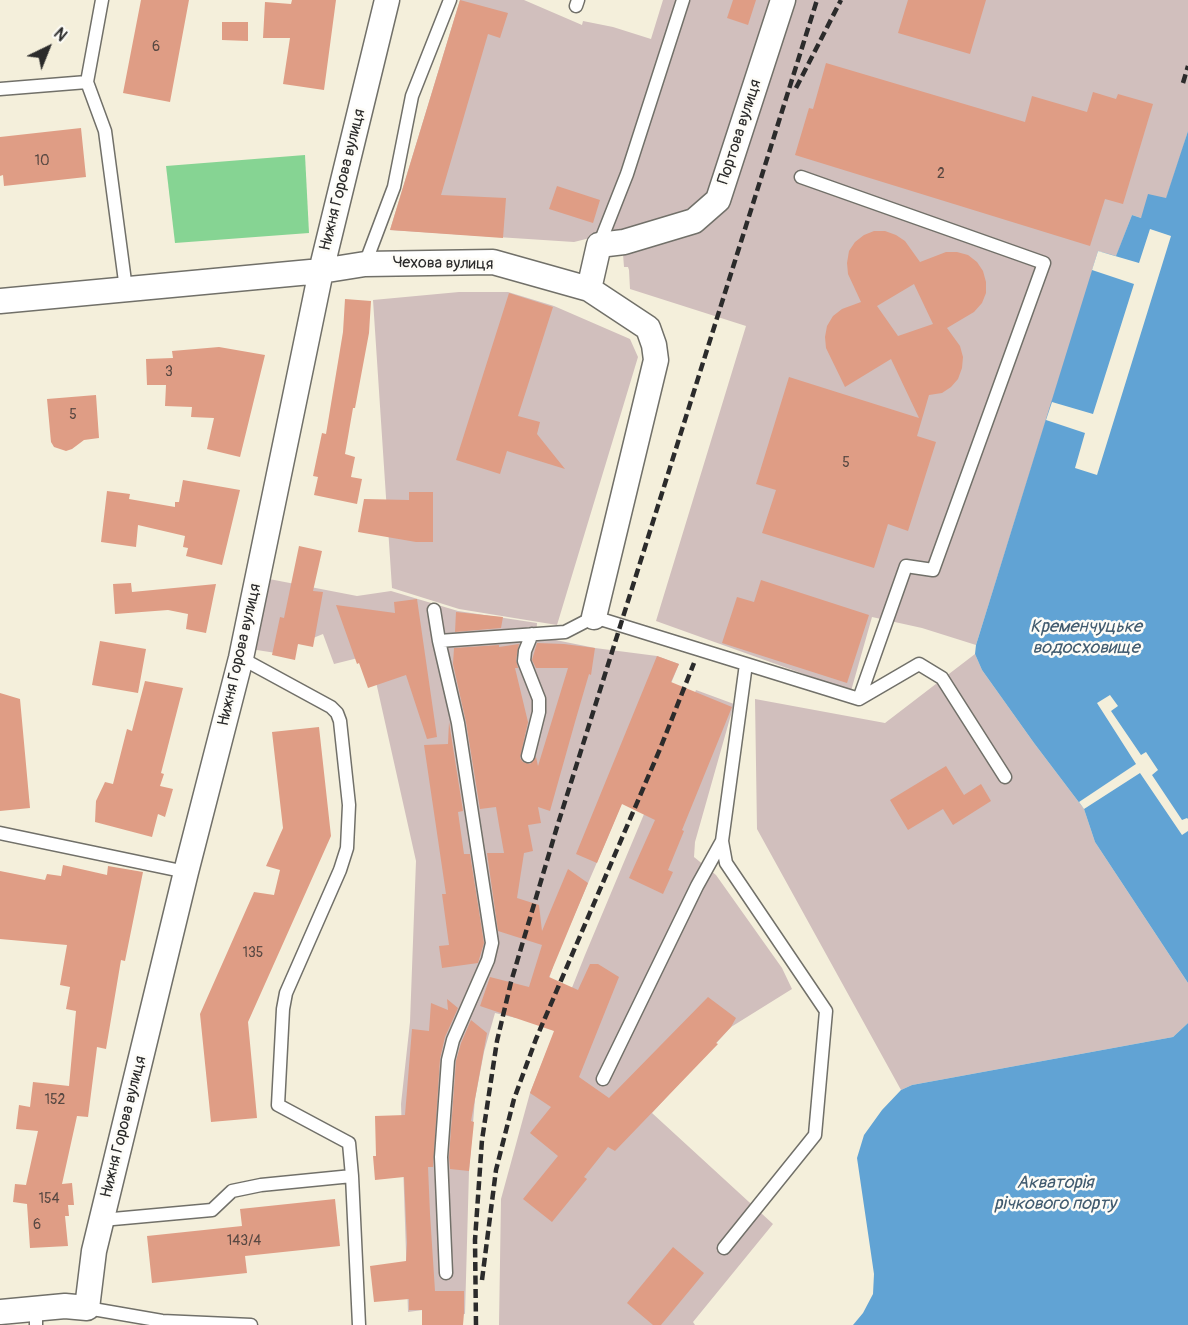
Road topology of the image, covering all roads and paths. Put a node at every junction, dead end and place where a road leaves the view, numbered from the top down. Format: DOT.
graph roads {
  1 [pos="102,0"];
  2 [pos="387,0"];
  3 [pos="450,0"];
  4 [pos="683,0"];
  5 [pos="783,0"];
  6 [pos="87,82"];
  7 [pos="0,89"];
  8 [pos="801,177"];
  9 [pos="599,245"];
  10 [pos="365,264"];
  11 [pos="321,271"];
  12 [pos="126,289"];
  13 [pos="589,289"];
  14 [pos="0,301"];
  15 [pos="434,610"];
  16 [pos="594,616"];
  17 [pos="532,634"];
  18 [pos="439,641"];
  19 [pos="241,658"];
  20 [pos="746,664"];
  21 [pos="859,699"];
  22 [pos="528,756"];
  23 [pos="1005,777"];
  24 [pos="0,833"];
  25 [pos="722,841"];
  26 [pos="186,872"];
  27 [pos="603,1079"];
  28 [pos="352,1176"];
  29 [pos="102,1220"];
  30 [pos="724,1248"];
  31 [pos="446,1273"];
  32 [pos="87,1308"];
  33 [pos="0,1312"];
  34 [pos="36,1317"];
  35 [pos="251,1325"];
  36 [pos="359,1325"];
  1 -- 6 [label="lane"];
  2 -- 11 [label="street, Нижня Горова вулиця"];
  3 -- 10 [label="lane"];
  4 -- 9 [label="lane"];
  5 -- 9 [label="street, Портова вулиця"];
  6 -- 7 [label="lane"];
  6 -- 12 [label="lane"];
  8 -- 21 [label="lane"];
  9 -- 13 [label="street"];
  10 -- 11 [label="street, Чехова вулиця"];
  10 -- 13 [label="street, Чехова вулиця"];
  11 -- 12 [label="street, Чехова вулиця"];
  11 -- 19 [label="street, Нижня Горова вулиця"];
  12 -- 14 [label="street, Чехова вулиця"];
  13 -- 16 [label="street, Чехова вулиця"];
  15 -- 18 [label="lane"];
  16 -- 17 [label="lane"];
  16 -- 20 [label="lane"];
  17 -- 18 [label="lane"];
  17 -- 22 [label="lane"];
  18 -- 31 [label="lane"];
  19 -- 26 [label="street, Нижня Горова вулиця"];
  19 -- 28 [label="lane"];
  20 -- 21 [label="lane"];
  20 -- 25 [label="lane"];
  21 -- 23 [label="lane"];
  24 -- 26 [label="lane"];
  25 -- 27 [label="lane"];
  25 -- 30 [label="lane"];
  26 -- 29 [label="street, Нижня Горова вулиця"];
  28 -- 29 [label="lane"];
  28 -- 36 [label="lane"];
  29 -- 32 [label="street, Нижня Горова вулиця"];
  32 -- 34 [label="street"];
  32 -- 35 [label="lane"];
  33 -- 34 [label="street"];
}
